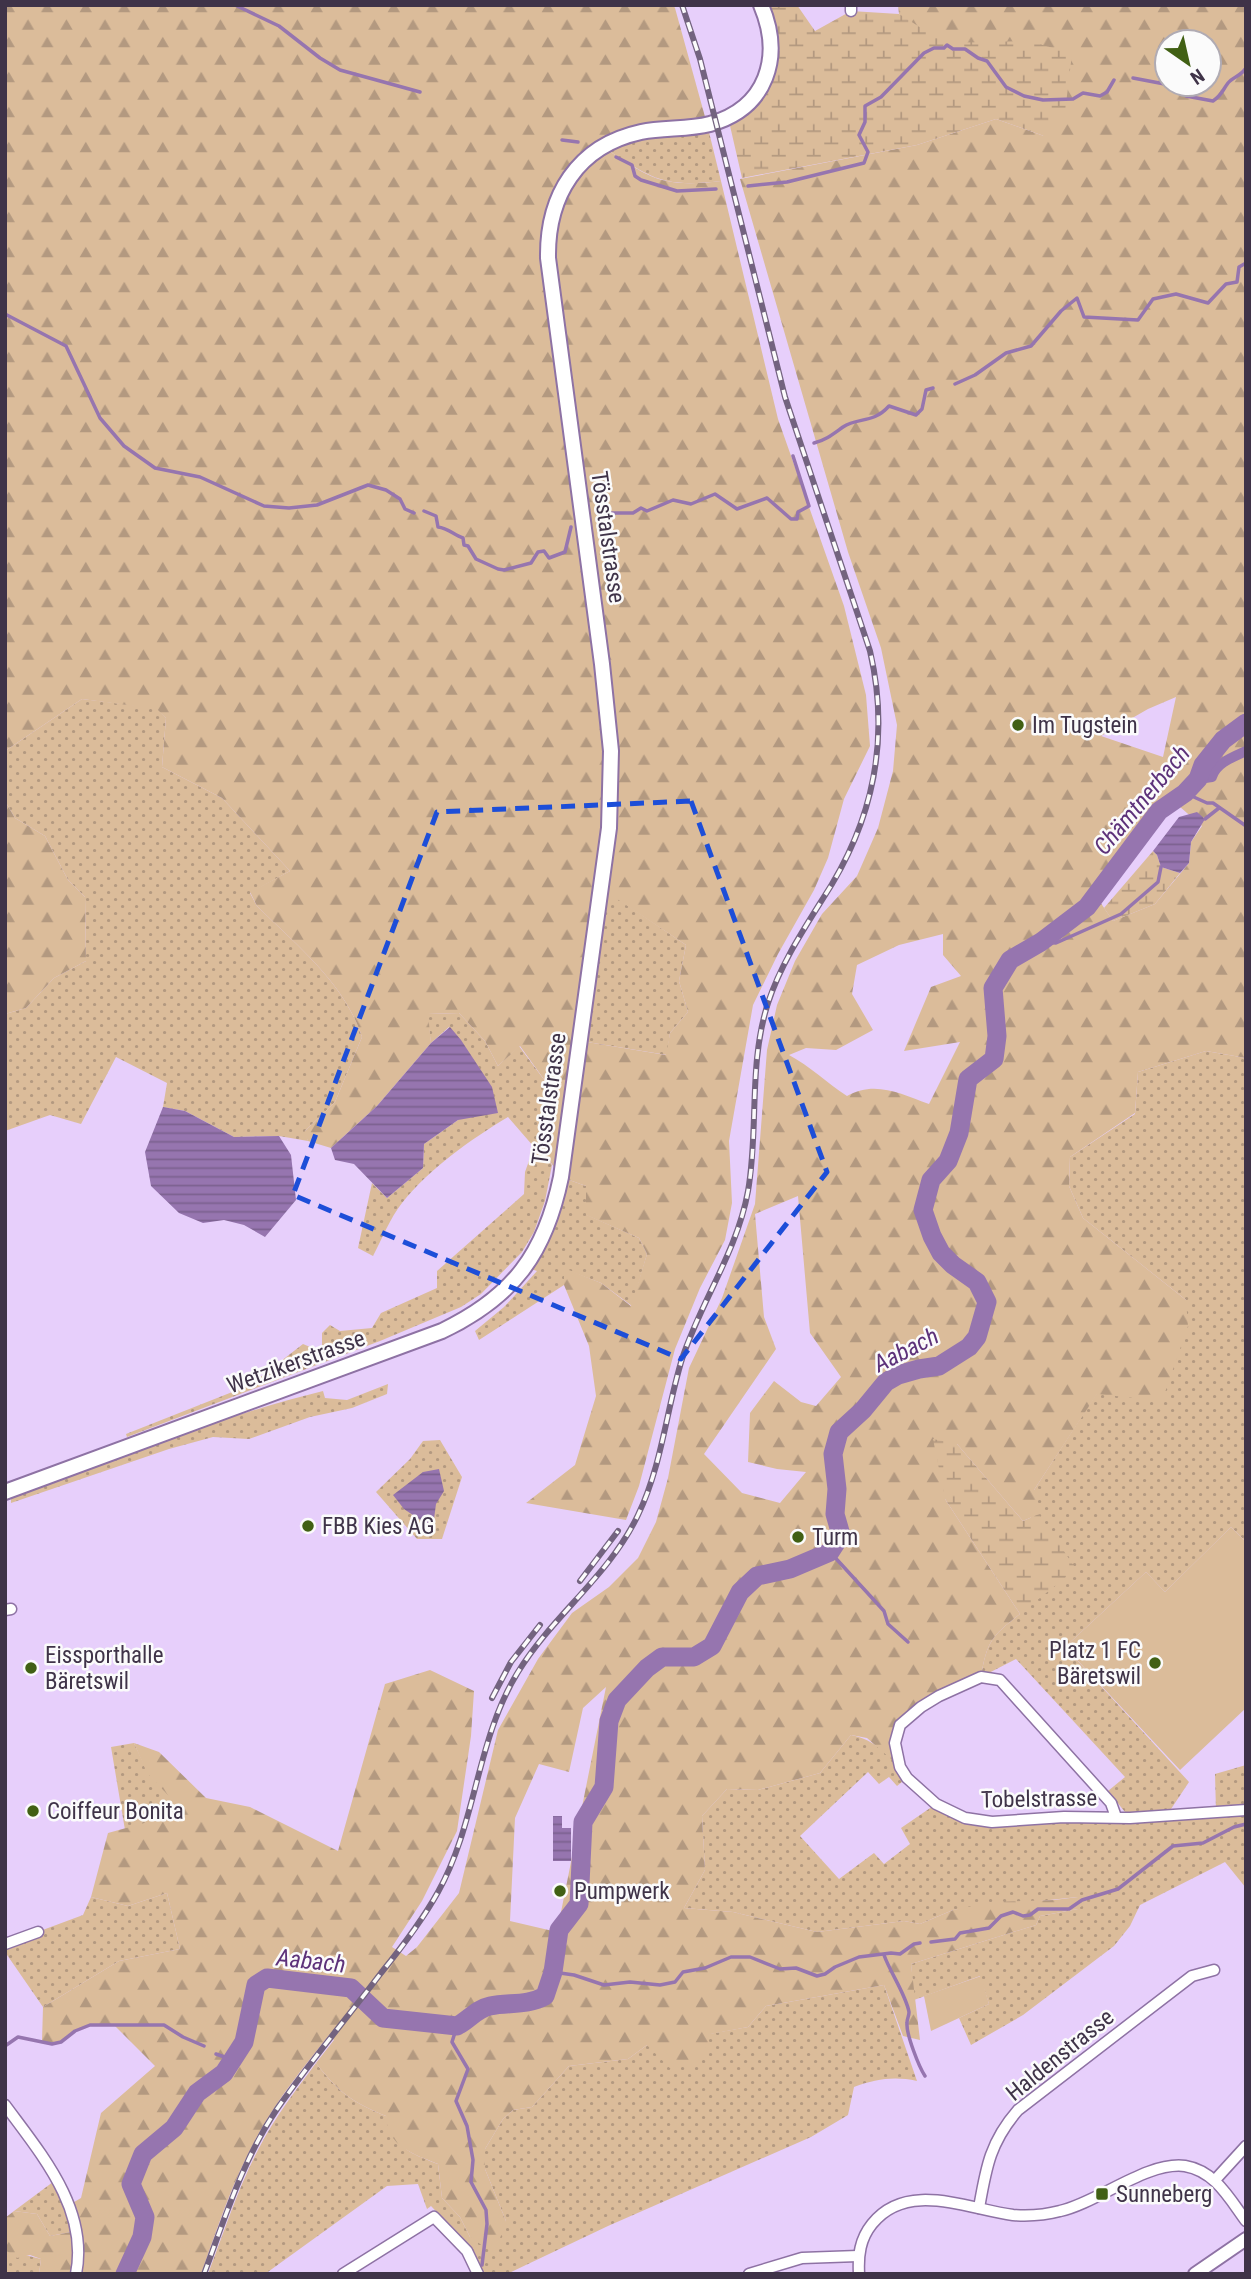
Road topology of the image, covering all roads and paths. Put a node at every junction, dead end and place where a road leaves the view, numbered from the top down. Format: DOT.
graph roads {
  1 [pos="761,5"];
  2 [pos="554,1210"];
  3 [pos="5,1492"];
  4 [pos="1246,1810"];
  5 [pos="1116,1817"];
  6 [pos="38,1932"];
  7 [pos="5,1944"];
  8 [pos="1214,1970"];
  9 [pos="5,2105"];
  10 [pos="1246,2146"];
  11 [pos="1215,2180"];
  12 [pos="979,2208"];
  13 [pos="1246,2221"];
  14 [pos="1246,2239"];
  15 [pos="858,2256"];
  16 [pos="76,2274"];
  17 [pos="343,2274"];
  18 [pos="478,2274"];
  19 [pos="749,2274"];
  20 [pos="859,2274"];
  21 [pos="1195,2274"];
  1 -- 2 [label="main road, Tösstalstrasse"];
  2 -- 3 [label="main road, Wetzikerstrasse"];
  4 -- 5 [label="street, Tobelstrasse"];
  5 -- 5 [label="street, Tobelstrasse"];
  6 -- 7 [label="street"];
  8 -- 12 [label="street, Haldenstrasse"];
  9 -- 16 [label="street"];
  10 -- 11 [label="street"];
  11 -- 12 [label="street"];
  11 -- 13 [label="street"];
  12 -- 15 [label="street"];
  14 -- 21 [label="street"];
  15 -- 19 [label="street"];
  15 -- 20 [label="street"];
  17 -- 18 [label="street"];
}
